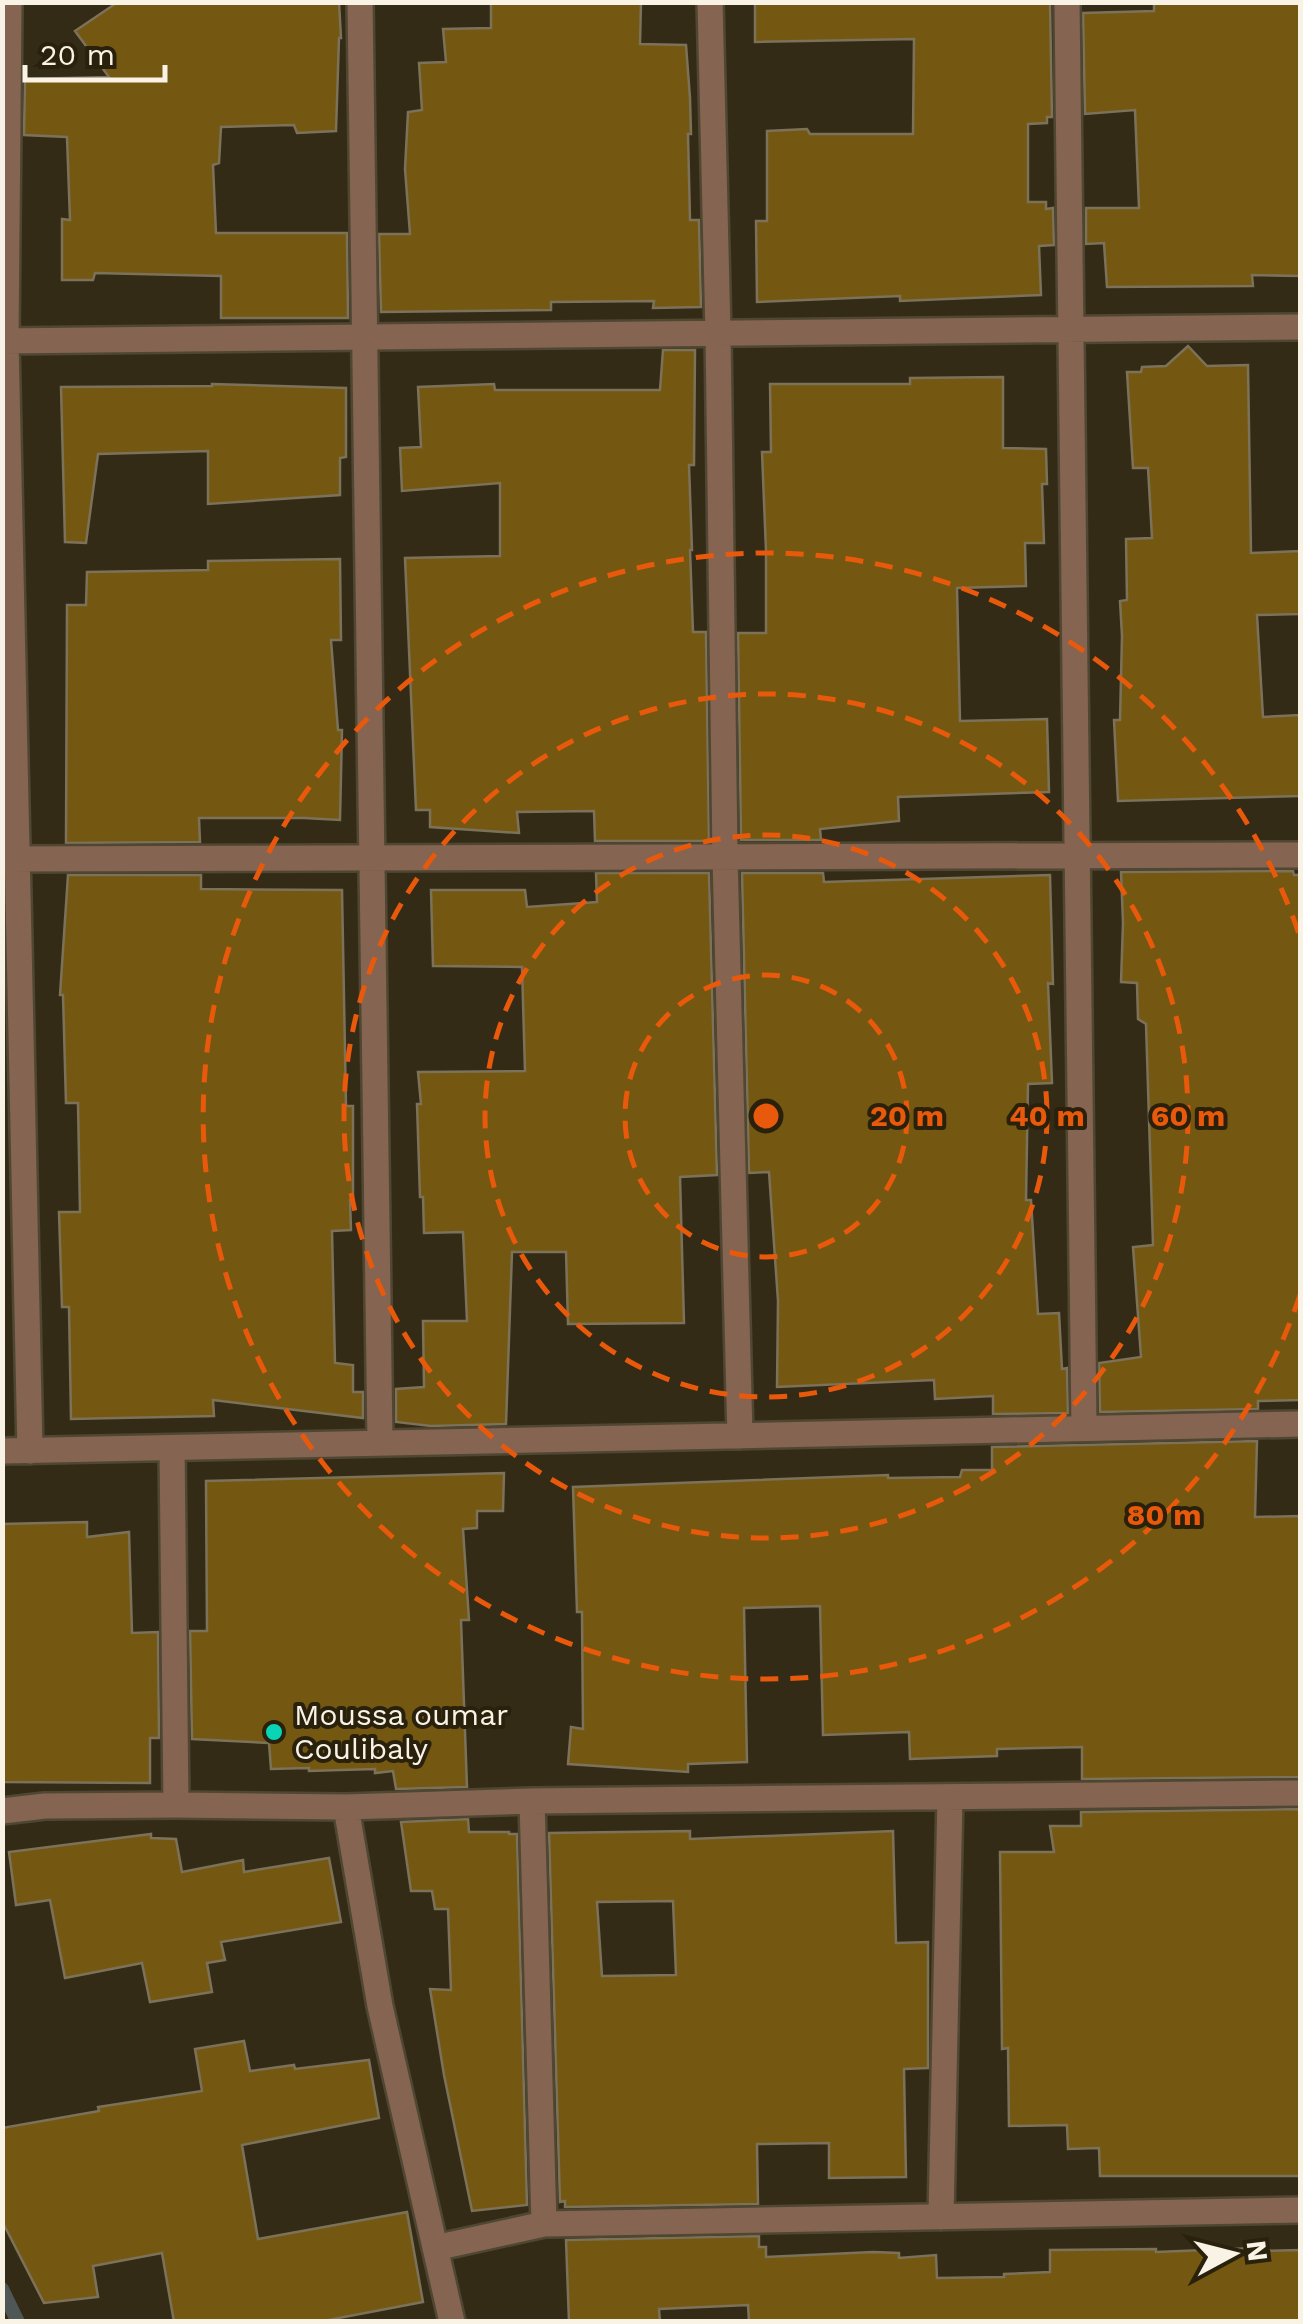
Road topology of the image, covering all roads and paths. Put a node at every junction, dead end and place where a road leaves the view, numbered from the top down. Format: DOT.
graph roads {
  1 [pos="9,2"];
  2 [pos="360,2"];
  3 [pos="710,2"];
  4 [pos="1068,2"];
  5 [pos="1300,327"];
  6 [pos="1071,330"];
  7 [pos="718,333"];
  8 [pos="365,337"];
  9 [pos="4,341"];
  10 [pos="1300,855"];
  11 [pos="1077,856"];
  12 [pos="725,857"];
  13 [pos="372,858"];
  14 [pos="10,859"];
  15 [pos="1300,1424"];
  16 [pos="1084,1428"];
  17 [pos="740,1436"];
  18 [pos="380,1443"];
  19 [pos="172,1448"];
  20 [pos="30,1450"];
  21 [pos="2,1451"];
  22 [pos="1300,1793"];
  23 [pos="950,1797"];
  24 [pos="532,1801"];
  25 [pos="176,1805"];
  26 [pos="346,1807"];
  27 [pos="2,1811"];
  28 [pos="1300,2210"];
  29 [pos="941,2217"];
  30 [pos="544,2224"];
  31 [pos="436,2248"];
  32 [pos="452,2322"];
  1 -- 9 [label="street"];
  2 -- 8 [label="street"];
  3 -- 7 [label="street"];
  4 -- 6 [label="street"];
  5 -- 6 [label="street"];
  6 -- 7 [label="street"];
  6 -- 11 [label="street"];
  7 -- 8 [label="street"];
  7 -- 12 [label="street"];
  8 -- 9 [label="street"];
  8 -- 13 [label="street"];
  9 -- 14 [label="street"];
  10 -- 11 [label="street"];
  11 -- 12 [label="street"];
  11 -- 16 [label="street"];
  12 -- 13 [label="street"];
  12 -- 17 [label="street"];
  13 -- 14 [label="street"];
  13 -- 18 [label="street"];
  14 -- 20 [label="street"];
  15 -- 16 [label="street"];
  16 -- 17 [label="street"];
  17 -- 18 [label="street"];
  18 -- 19 [label="street"];
  19 -- 20 [label="street"];
  19 -- 25 [label="street"];
  20 -- 21 [label="street"];
  22 -- 23 [label="street"];
  23 -- 24 [label="street"];
  23 -- 29 [label="street"];
  24 -- 26 [label="street"];
  24 -- 30 [label="street"];
  25 -- 26 [label="street"];
  25 -- 27 [label="street"];
  26 -- 31 [label="street"];
  28 -- 29 [label="street"];
  29 -- 30 [label="street"];
  30 -- 31 [label="street"];
  31 -- 32 [label="street"];
}
